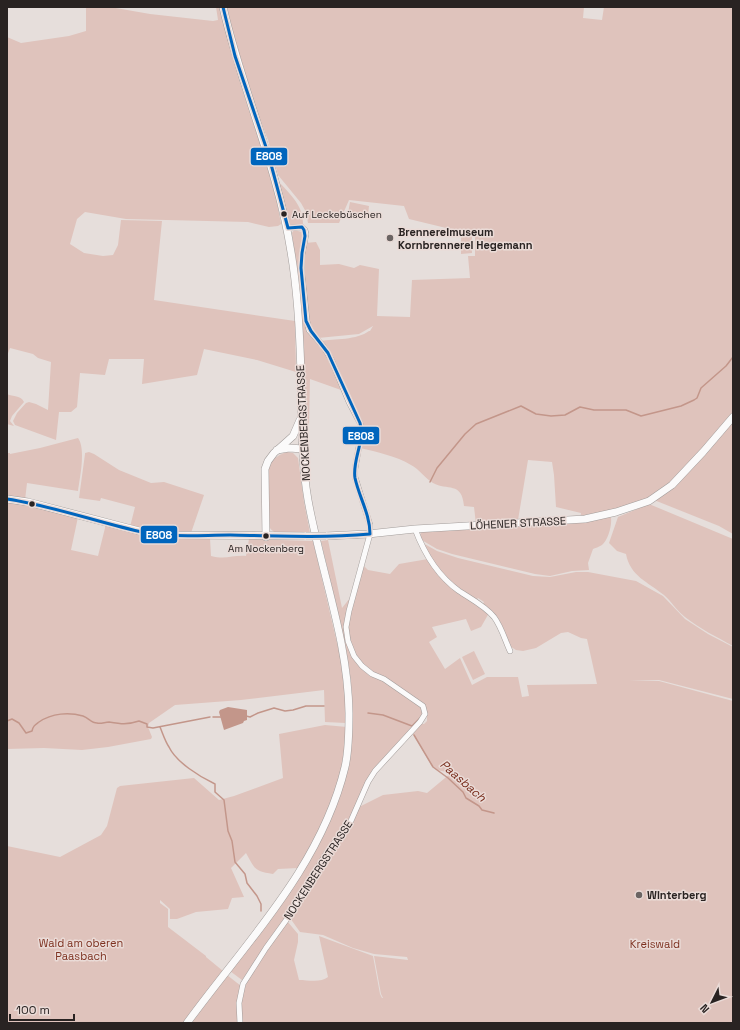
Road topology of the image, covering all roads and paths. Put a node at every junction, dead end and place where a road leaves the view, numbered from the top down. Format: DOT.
graph roads {
  1 [pos="223,7"];
  2 [pos="288,228"];
  3 [pos="301,416"];
  4 [pos="733,416"];
  5 [pos="287,442"];
  6 [pos="302,446"];
  7 [pos="277,450"];
  8 [pos="7,500"];
  9 [pos="415,528"];
  10 [pos="370,534"];
  11 [pos="266,536"];
  12 [pos="510,651"];
  13 [pos="187,1023"];
  14 [pos="240,1023"];
  1 -- 2 [label="main road, NOCKENBERGSTRASSE"];
  2 -- 3 [label="main road, NOCKENBERGSTRASSE"];
  2 -- 10 [label="street, NOCKENBERGSTRASSE"];
  3 -- 5 [label="main road"];
  3 -- 6 [label="main road, NOCKENBERGSTRASSE"];
  4 -- 9 [label="main road, LÖHENER STRASSE"];
  5 -- 6 [label="main road"];
  5 -- 7 [label="main road"];
  6 -- 7 [label="main road"];
  6 -- 13 [label="main road, NOCKENBERGSTRASSE"];
  7 -- 11 [label="main road"];
  8 -- 11 [label="main road, LÖHENER STRASSE"];
  9 -- 10 [label="main road, LÖHENER STRASSE"];
  9 -- 12 [label="street"];
  10 -- 11 [label="main road, LÖHENER STRASSE, bridge"];
  10 -- 14 [label="street, NOCKENBERGSTRASSE"];
}
